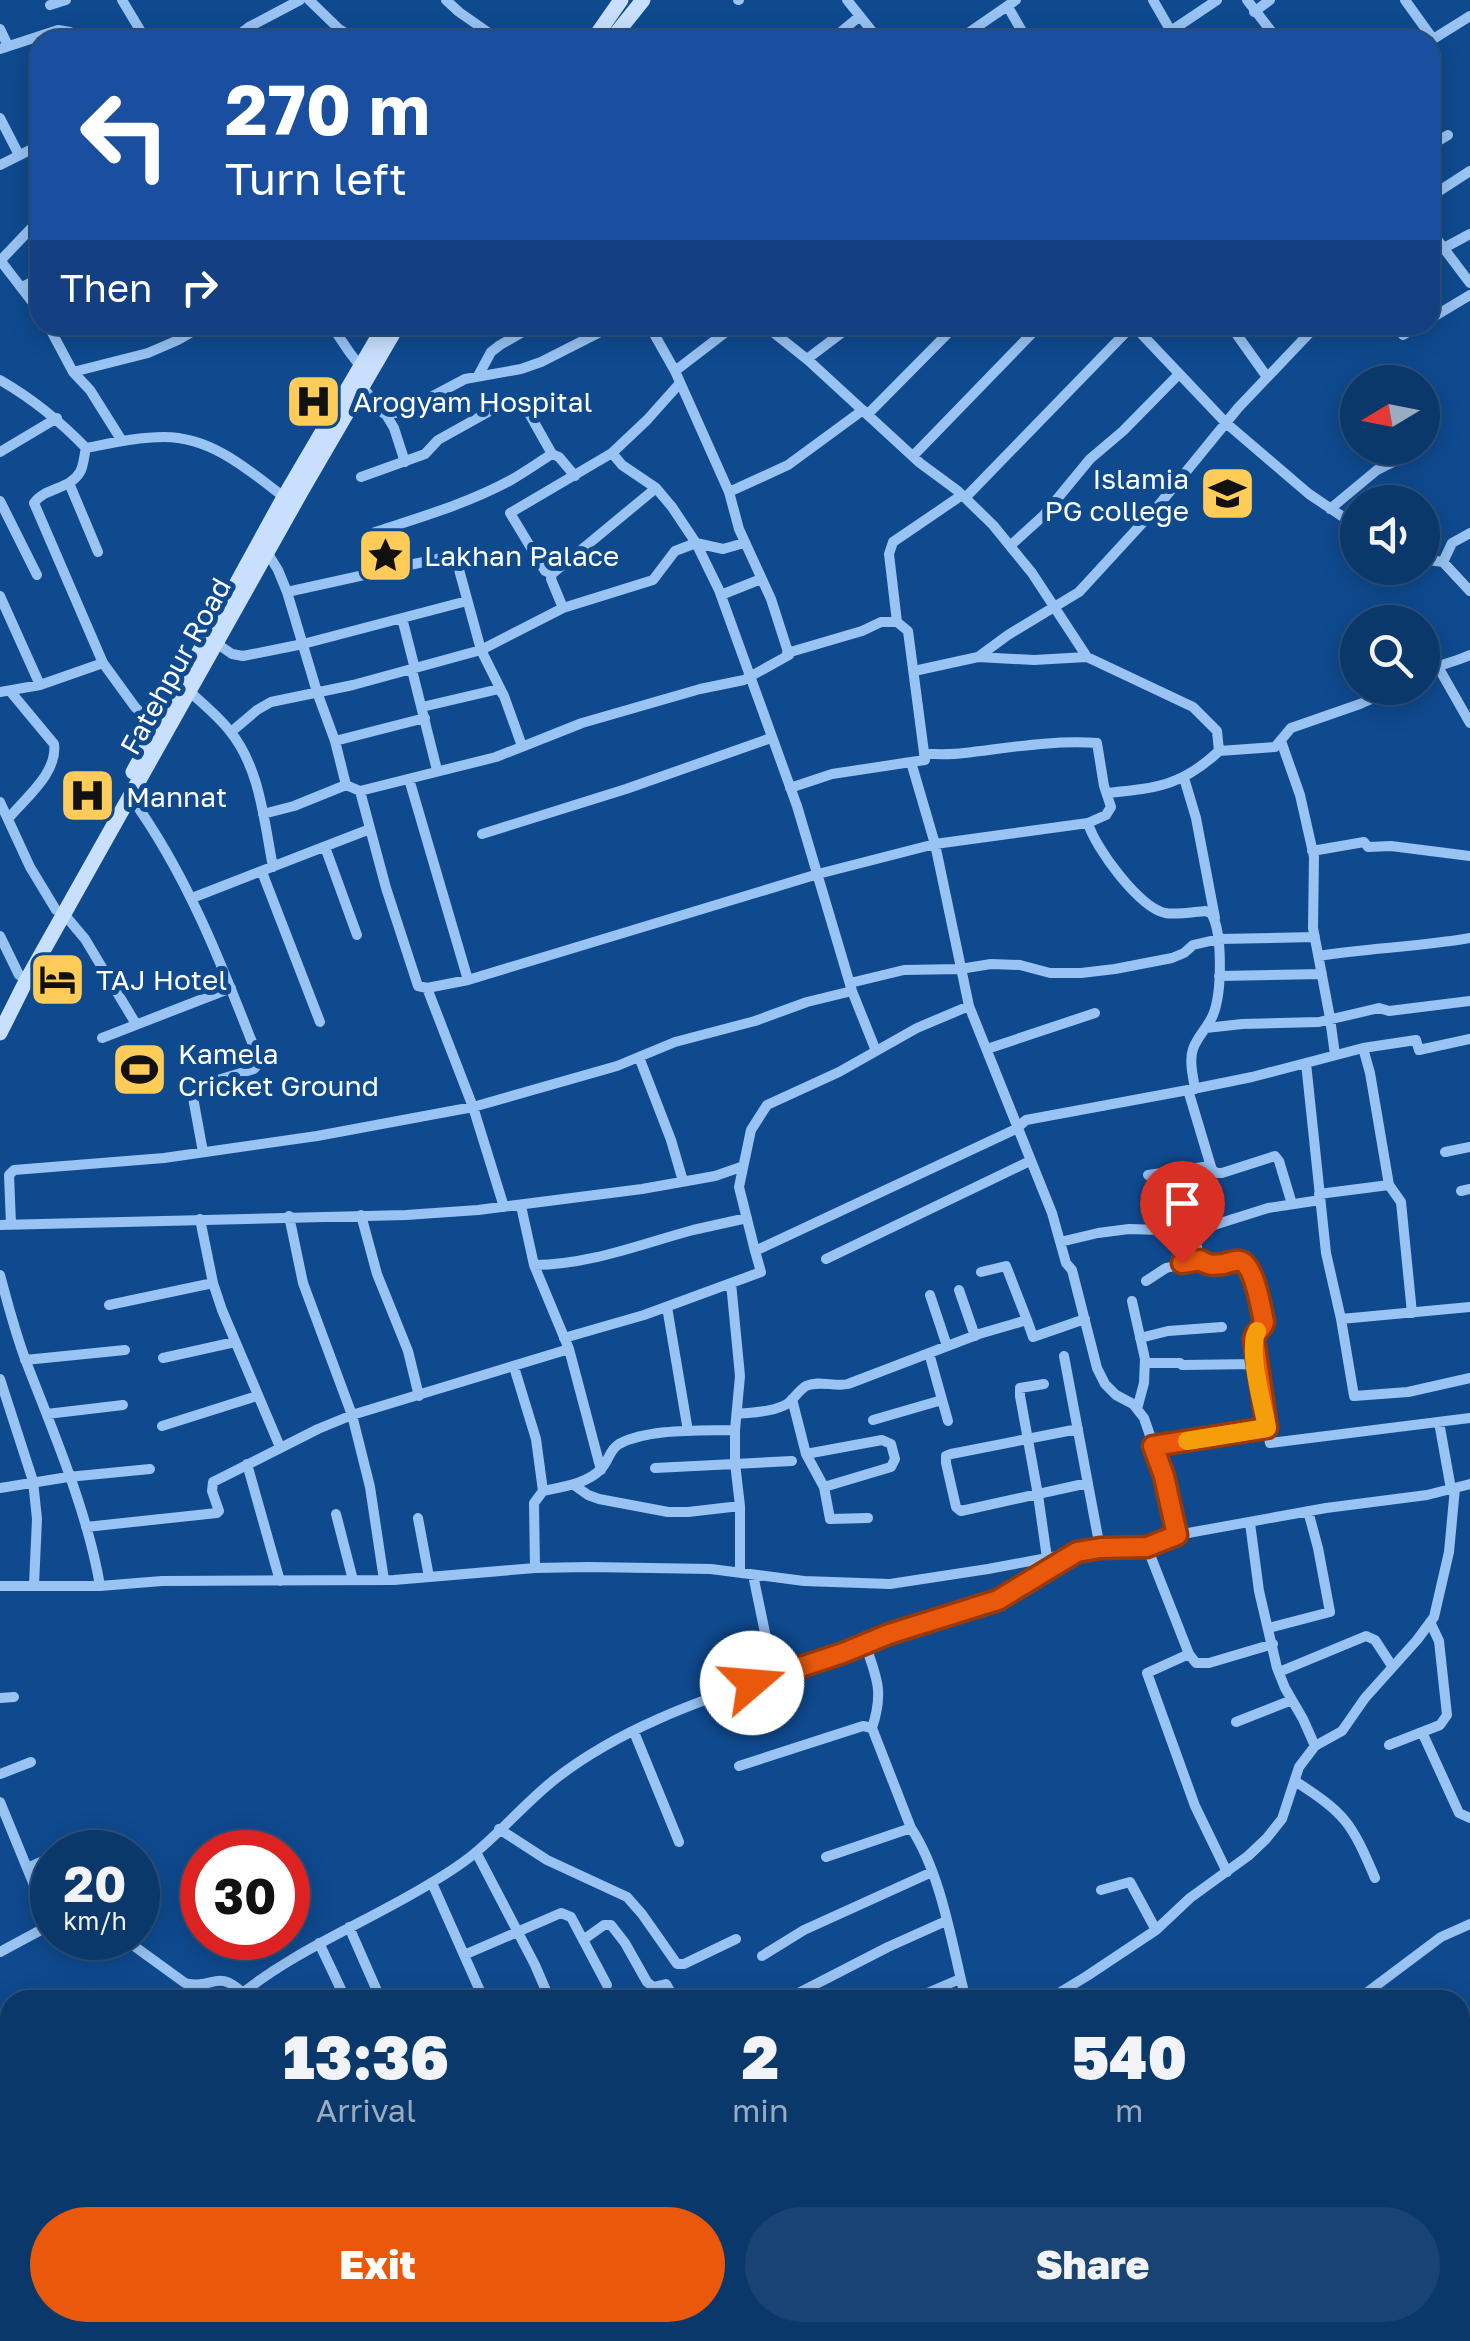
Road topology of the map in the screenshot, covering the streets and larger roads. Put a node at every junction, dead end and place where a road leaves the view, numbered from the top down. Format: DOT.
graph roads {
  1 [pos="66,0"];
  2 [pos="122,0"];
  3 [pos="300,0"];
  4 [pos="308,0"];
  5 [pos="446,0"];
  6 [pos="643,0"];
  7 [pos="847,0"];
  8 [pos="1153,0"];
  9 [pos="1217,0"];
  10 [pos="1247,0"];
  11 [pos="1270,0"];
  12 [pos="1406,0"];
  13 [pos="618,1"];
  14 [pos="1012,4"];
  15 [pos="50,5"];
  16 [pos="1254,12"];
  17 [pos="860,16"];
  18 [pos="1470,16"];
  19 [pos="0,29"];
  20 [pos="140,30"];
  21 [pos="245,30"];
  22 [pos="340,30"];
  23 [pos="485,30"];
  24 [pos="599,30"];
  25 [pos="620,30"];
  26 [pos="843,30"];
  27 [pos="871,30"];
  28 [pos="973,30"];
  29 [pos="1023,30"];
  30 [pos="1170,30"];
  31 [pos="1180,30"];
  32 [pos="1269,30"];
  33 [pos="1425,30"];
  34 [pos="1440,34"];
  35 [pos="30,43"];
  36 [pos="4,48"];
  37 [pos="0,118"];
  38 [pos="1448,135"];
  39 [pos="1440,140"];
  40 [pos="30,149"];
  41 [pos="19,155"];
  42 [pos="0,165"];
  43 [pos="1470,171"];
  44 [pos="1440,190"];
  45 [pos="30,230"];
  46 [pos="1470,234"];
  47 [pos="1440,244"];
  48 [pos="1440,248"];
  49 [pos="1,260"];
  50 [pos="30,283"];
  51 [pos="1470,283"];
  52 [pos="22,287"];
  53 [pos="1470,296"];
  54 [pos="30,298"];
  55 [pos="1440,313"];
  56 [pos="53,335"];
  57 [pos="187,335"];
  58 [pos="338,335"];
  59 [pos="381,335"];
  60 [pos="391,335"];
  61 [pos="517,335"];
  62 [pos="594,335"];
  63 [pos="655,335"];
  64 [pos="722,335"];
  65 [pos="776,335"];
  66 [pos="838,335"];
  67 [pos="946,335"];
  68 [pos="1030,335"];
  69 [pos="1123,335"];
  70 [pos="1142,335"];
  71 [pos="1237,335"];
  72 [pos="1308,335"];
  73 [pos="806,359"];
  74 [pos="675,370"];
  75 [pos="72,372"];
  76 [pos="1178,374"];
  77 [pos="363,376"];
  78 [pos="478,376"];
  79 [pos="1268,377"];
  80 [pos="0,380"];
  81 [pos="680,383"];
  82 [pos="866,412"];
  83 [pos="385,414"];
  84 [pos="57,418"];
  85 [pos="1226,423"];
  86 [pos="122,441"];
  87 [pos="86,448"];
  88 [pos="0,452"];
  89 [pos="612,453"];
  90 [pos="552,454"];
  91 [pos="913,456"];
  92 [pos="406,462"];
  93 [pos="1384,465"];
  94 [pos="575,476"];
  95 [pos="361,478"];
  96 [pos="69,483"];
  97 [pos="656,488"];
  98 [pos="729,492"];
  99 [pos="963,496"];
  100 [pos="289,500"];
  101 [pos="0,501"];
  102 [pos="1330,509"];
  103 [pos="1340,515"];
  104 [pos="376,532"];
  105 [pos="1470,534"];
  106 [pos="744,542"];
  107 [pos="696,543"];
  108 [pos="1010,546"];
  109 [pos="98,552"];
  110 [pos="267,552"];
  111 [pos="1440,562"];
  112 [pos="1443,562"];
  113 [pos="552,574"];
  114 [pos="37,575"];
  115 [pos="761,579"];
  116 [pos="1470,590"];
  117 [pos="288,592"];
  118 [pos="721,595"];
  119 [pos="0,596"];
  120 [pos="467,602"];
  121 [pos="563,608"];
  122 [pos="1054,608"];
  123 [pos="402,618"];
  124 [pos="897,622"];
  125 [pos="216,643"];
  126 [pos="303,644"];
  127 [pos="481,650"];
  128 [pos="787,653"];
  129 [pos="1470,655"];
  130 [pos="978,656"];
  131 [pos="1087,657"];
  132 [pos="103,663"];
  133 [pos="1440,664"];
  134 [pos="414,670"];
  135 [pos="1440,670"];
  136 [pos="914,671"];
  137 [pos="750,676"];
  138 [pos="40,685"];
  139 [pos="189,691"];
  140 [pos="5,692"];
  141 [pos="316,692"];
  142 [pos="504,696"];
  143 [pos="1357,705"];
  144 [pos="424,713"];
  145 [pos="1470,723"];
  146 [pos="157,729"];
  147 [pos="232,732"];
  148 [pos="772,738"];
  149 [pos="334,740"];
  150 [pos="1281,741"];
  151 [pos="522,746"];
  152 [pos="1220,751"];
  153 [pos="924,754"];
  154 [pos="146,759"];
  155 [pos="911,762"];
  156 [pos="437,770"];
  157 [pos="1184,778"];
  158 [pos="409,780"];
  159 [pos="346,785"];
  160 [pos="790,788"];
  161 [pos="360,791"];
  162 [pos="1107,794"];
  163 [pos="130,796"];
  164 [pos="0,802"];
  165 [pos="263,814"];
  166 [pos="8,819"];
  167 [pos="1088,823"];
  168 [pos="370,829"];
  169 [pos="482,834"];
  170 [pos="935,844"];
  171 [pos="325,847"];
  172 [pos="1312,851"];
  173 [pos="1470,856"];
  174 [pos="268,869"];
  175 [pos="818,874"];
  176 [pos="192,898"];
  177 [pos="60,912"];
  178 [pos="1215,918"];
  179 [pos="0,936"];
  180 [pos="357,936"];
  181 [pos="1315,938"];
  182 [pos="1470,938"];
  183 [pos="1218,939"];
  184 [pos="1319,956"];
  185 [pos="960,969"];
  186 [pos="1322,974"];
  187 [pos="19,975"];
  188 [pos="1219,976"];
  189 [pos="468,980"];
  190 [pos="851,987"];
  191 [pos="230,988"];
  192 [pos="427,988"];
  193 [pos="1470,1001"];
  194 [pos="968,1006"];
  195 [pos="0,1012"];
  196 [pos="1095,1012"];
  197 [pos="1330,1018"];
  198 [pos="320,1022"];
  199 [pos="136,1024"];
  200 [pos="1206,1028"];
  201 [pos="0,1033"];
  202 [pos="102,1038"];
  203 [pos="1470,1038"];
  204 [pos="1362,1048"];
  205 [pos="987,1049"];
  206 [pos="876,1051"];
  207 [pos="1335,1055"];
  208 [pos="639,1057"];
  209 [pos="1306,1063"];
  210 [pos="1192,1090"];
  211 [pos="473,1107"];
  212 [pos="1016,1129"];
  213 [pos="1470,1147"];
  214 [pos="203,1152"];
  215 [pos="1445,1152"];
  216 [pos="1030,1161"];
  217 [pos="1210,1166"];
  218 [pos="742,1167"];
  219 [pos="1148,1176"];
  220 [pos="683,1181"];
  221 [pos="1390,1186"];
  222 [pos="1320,1197"];
  223 [pos="1292,1204"];
  224 [pos="521,1206"];
  225 [pos="504,1207"];
  226 [pos="361,1215"];
  227 [pos="290,1216"];
  228 [pos="200,1218"];
  229 [pos="746,1218"];
  230 [pos="6,1224"];
  231 [pos="1193,1231"];
  232 [pos="1060,1242"];
  233 [pos="755,1251"];
  234 [pos="826,1259"];
  235 [pos="1200,1260"];
  236 [pos="534,1264"];
  237 [pos="981,1272"];
  238 [pos="0,1275"];
  239 [pos="1146,1280"];
  240 [pos="213,1283"];
  241 [pos="731,1283"];
  242 [pos="959,1290"];
  243 [pos="930,1295"];
  244 [pos="3,1297"];
  245 [pos="1132,1301"];
  246 [pos="110,1305"];
  247 [pos="667,1307"];
  248 [pos="1470,1307"];
  249 [pos="1412,1314"];
  250 [pos="1086,1319"];
  251 [pos="1026,1320"];
  252 [pos="1341,1320"];
  253 [pos="1222,1328"];
  254 [pos="975,1336"];
  255 [pos="1140,1338"];
  256 [pos="235,1342"];
  257 [pos="567,1344"];
  258 [pos="947,1346"];
  259 [pos="125,1350"];
  260 [pos="929,1353"];
  261 [pos="1064,1356"];
  262 [pos="163,1358"];
  263 [pos="25,1360"];
  264 [pos="1145,1362"];
  265 [pos="1256,1364"];
  266 [pos="514,1367"];
  267 [pos="1470,1378"];
  268 [pos="0,1379"];
  269 [pos="1044,1384"];
  270 [pos="257,1396"];
  271 [pos="419,1396"];
  272 [pos="792,1399"];
  273 [pos="942,1400"];
  274 [pos="123,1405"];
  275 [pos="1137,1409"];
  276 [pos="48,1414"];
  277 [pos="738,1414"];
  278 [pos="352,1415"];
  279 [pos="1470,1418"];
  280 [pos="873,1420"];
  281 [pos="948,1421"];
  282 [pos="1439,1422"];
  283 [pos="162,1426"];
  284 [pos="1267,1428"];
  285 [pos="1078,1429"];
  286 [pos="736,1430"];
  287 [pos="688,1431"];
  288 [pos="1027,1439"];
  289 [pos="1153,1446"];
  290 [pos="280,1447"];
  291 [pos="806,1454"];
  292 [pos="792,1461"];
  293 [pos="247,1464"];
  294 [pos="735,1464"];
  295 [pos="655,1468"];
  296 [pos="150,1469"];
  297 [pos="601,1470"];
  298 [pos="68,1477"];
  299 [pos="33,1481"];
  300 [pos="1088,1484"];
  301 [pos="1470,1484"];
  302 [pos="574,1485"];
  303 [pos="824,1487"];
  304 [pos="0,1488"];
  305 [pos="1453,1488"];
  306 [pos="544,1491"];
  307 [pos="1038,1494"];
  308 [pos="740,1506"];
  309 [pos="1308,1511"];
  310 [pos="336,1514"];
  311 [pos="418,1518"];
  312 [pos="868,1518"];
  313 [pos="1250,1523"];
  314 [pos="86,1527"];
  315 [pos="1177,1535"];
  316 [pos="1147,1547"];
  317 [pos="1100,1548"];
  318 [pos="1077,1552"];
  319 [pos="1047,1558"];
  320 [pos="535,1568"];
  321 [pos="740,1573"];
  322 [pos="752,1575"];
  323 [pos="429,1577"];
  324 [pos="353,1580"];
  325 [pos="384,1580"];
  326 [pos="280,1581"];
  327 [pos="34,1584"];
  328 [pos="0,1586"];
  329 [pos="100,1586"];
  330 [pos="1430,1622"];
  331 [pos="1269,1628"];
  332 [pos="865,1644"];
  333 [pos="1273,1644"];
  334 [pos="1189,1654"];
  335 [pos="1392,1666"];
  336 [pos="1279,1672"];
  337 [pos="774,1676"];
  338 [pos="14,1697"];
  339 [pos="0,1698"];
  340 [pos="1292,1700"];
  341 [pos="1236,1722"];
  342 [pos="872,1728"];
  343 [pos="634,1732"];
  344 [pos="1422,1732"];
  345 [pos="1389,1745"];
  346 [pos="1315,1746"];
  347 [pos="31,1762"];
  348 [pos="739,1766"];
  349 [pos="0,1774"];
  350 [pos="1295,1781"];
  351 [pos="0,1802"];
  352 [pos="1470,1818"];
  353 [pos="499,1828"];
  354 [pos="911,1828"];
  355 [pos="679,1842"];
  356 [pos="476,1852"];
  357 [pos="826,1858"];
  358 [pos="30,1866"];
  359 [pos="26,1868"];
  360 [pos="932,1872"];
  361 [pos="1226,1872"];
  362 [pos="30,1877"];
  363 [pos="1375,1878"];
  364 [pos="432,1883"];
  365 [pos="1101,1890"];
  366 [pos="946,1921"];
  367 [pos="1470,1924"];
  368 [pos="349,1927"];
  369 [pos="1156,1930"];
  370 [pos="517,1932"];
  371 [pos="30,1936"];
  372 [pos="736,1939"];
  373 [pos="583,1940"];
  374 [pos="320,1943"];
  375 [pos="0,1952"];
  376 [pos="464,1955"];
  377 [pos="762,1956"];
  378 [pos="153,1960"];
  379 [pos="960,1978"];
  380 [pos="606,1986"];
  381 [pos="235,1990"];
  382 [pos="245,1990"];
  383 [pos="341,1990"];
  384 [pos="377,1990"];
  385 [pos="480,1990"];
  386 [pos="545,1990"];
  387 [pos="669,1990"];
  388 [pos="804,1990"];
  389 [pos="933,1990"];
  390 [pos="963,1990"];
  391 [pos="1064,1990"];
  392 [pos="1371,1990"];
  1 -- 15 [label="street"];
  2 -- 20 [label="street"];
  3 -- 21 [label="street"];
  4 -- 22 [label="street"];
  5 -- 23 [label="street"];
  6 -- 25 [label="street"];
  7 -- 17 [label="street"];
  8 -- 30 [label="street"];
  9 -- 31 [label="street"];
  10 -- 16 [label="street"];
  11 -- 16 [label="street"];
  12 -- 33 [label="street"];
  13 -- 24 [label="street"];
  14 -- 28 [label="street"];
  14 -- 29 [label="street"];
  16 -- 32 [label="street"];
  17 -- 26 [label="street"];
  17 -- 27 [label="street"];
  18 -- 34 [label="street"];
  19 -- 36 [label="street"];
  35 -- 36 [label="street"];
  37 -- 41 [label="street"];
  38 -- 39 [label="street"];
  40 -- 41 [label="street"];
  41 -- 42 [label="street"];
  43 -- 44 [label="street"];
  45 -- 49 [label="street"];
  46 -- 47 [label="street"];
  48 -- 51 [label="street"];
  49 -- 52 [label="street"];
  50 -- 52 [label="street"];
  52 -- 54 [label="street"];
  53 -- 55 [label="street"];
  56 -- 75 [label="street"];
  57 -- 75 [label="street"];
  58 -- 77 [label="street"];
  59 -- 77 [label="street"];
  60 -- 77 [label="street, Fatehpur Road"];
  61 -- 78 [label="street"];
  62 -- 78 [label="street"];
  63 -- 74 [label="street"];
  64 -- 74 [label="street"];
  65 -- 73 [label="street"];
  66 -- 73 [label="street"];
  67 -- 82 [label="street"];
  68 -- 91 [label="street"];
  69 -- 99 [label="street"];
  70 -- 76 [label="street"];
  71 -- 79 [label="street"];
  72 -- 79 [label="street"];
  73 -- 82 [label="street"];
  74 -- 81 [label="street"];
  75 -- 86 [label="street"];
  76 -- 85 [label="street"];
  76 -- 108 [label="street"];
  77 -- 83 [label="street"];
  77 -- 100 [label="street, Fatehpur Road"];
  78 -- 83 [label="street"];
  79 -- 85 [label="street"];
  80 -- 84 [label="street"];
  81 -- 89 [label="street"];
  81 -- 98 [label="street"];
  82 -- 91 [label="street"];
  82 -- 98 [label="street"];
  83 -- 92 [label="street"];
  84 -- 87 [label="street"];
  84 -- 88 [label="street"];
  85 -- 102 [label="street"];
  85 -- 122 [label="street"];
  86 -- 87 [label="street"];
  86 -- 100 [label="street"];
  87 -- 96 [label="street"];
  89 -- 94 [label="street"];
  89 -- 97 [label="street"];
  90 -- 92 [label="street"];
  90 -- 94 [label="street"];
  90 -- 104 [label="street"];
  91 -- 99 [label="street"];
  92 -- 95 [label="street"];
  93 -- 102 [label="street"];
  94 -- 113 [label="street"];
  96 -- 109 [label="street"];
  96 -- 132 [label="street"];
  97 -- 107 [label="street"];
  97 -- 113 [label="street"];
  98 -- 106 [label="street"];
  99 -- 108 [label="street"];
  99 -- 124 [label="street"];
  100 -- 110 [label="street, Fatehpur Road"];
  100 -- 146 [label="street"];
  101 -- 114 [label="street"];
  102 -- 103 [label="street"];
  105 -- 112 [label="street"];
  106 -- 107 [label="street"];
  106 -- 115 [label="street"];
  107 -- 118 [label="street"];
  107 -- 121 [label="street"];
  108 -- 122 [label="street"];
  110 -- 117 [label="street"];
  110 -- 125 [label="street, Fatehpur Road"];
  111 -- 112 [label="street"];
  112 -- 116 [label="street"];
  113 -- 121 [label="street"];
  115 -- 118 [label="street"];
  115 -- 128 [label="street"];
  117 -- 120 [label="street"];
  117 -- 126 [label="street"];
  118 -- 137 [label="street"];
  119 -- 138 [label="street"];
  120 -- 123 [label="street"];
  120 -- 127 [label="street"];
  121 -- 127 [label="street"];
  122 -- 130 [label="street"];
  122 -- 131 [label="street"];
  123 -- 126 [label="street"];
  123 -- 134 [label="street"];
  124 -- 128 [label="street"];
  124 -- 136 [label="street"];
  125 -- 126 [label="street"];
  125 -- 139 [label="street, Fatehpur Road"];
  126 -- 141 [label="street"];
  127 -- 134 [label="street"];
  127 -- 142 [label="street"];
  128 -- 137 [label="street"];
  129 -- 133 [label="street"];
  130 -- 131 [label="street"];
  130 -- 136 [label="street"];
  131 -- 152 [label="street"];
  132 -- 138 [label="street"];
  132 -- 146 [label="street"];
  134 -- 141 [label="street"];
  134 -- 144 [label="street"];
  135 -- 145 [label="street"];
  136 -- 153 [label="street"];
  137 -- 148 [label="street"];
  137 -- 151 [label="street"];
  138 -- 140 [label="street"];
  139 -- 147 [label="street"];
  139 -- 154 [label="street, Fatehpur Road"];
  140 -- 166 [label="street"];
  141 -- 147 [label="street"];
  141 -- 149 [label="street"];
  142 -- 144 [label="street"];
  142 -- 151 [label="street"];
  143 -- 150 [label="street"];
  144 -- 149 [label="street"];
  144 -- 156 [label="street"];
  146 -- 154 [label="street"];
  147 -- 165 [label="street"];
  148 -- 160 [label="street"];
  148 -- 169 [label="street"];
  149 -- 159 [label="street"];
  150 -- 152 [label="street"];
  150 -- 172 [label="street"];
  151 -- 156 [label="street"];
  152 -- 157 [label="street"];
  153 -- 155 [label="street"];
  153 -- 162 [label="street"];
  154 -- 163 [label="street, Fatehpur Road"];
  154 -- 177 [label="street"];
  155 -- 160 [label="street"];
  155 -- 170 [label="street"];
  156 -- 158 [label="street"];
  157 -- 162 [label="street"];
  157 -- 178 [label="street"];
  158 -- 161 [label="street"];
  158 -- 189 [label="street"];
  159 -- 161 [label="street"];
  159 -- 165 [label="street"];
  160 -- 175 [label="street"];
  161 -- 168 [label="street"];
  162 -- 167 [label="street"];
  163 -- 176 [label="street"];
  163 -- 177 [label="street, Fatehpur Road"];
  164 -- 166 [label="street"];
  165 -- 174 [label="street"];
  166 -- 177 [label="street"];
  167 -- 170 [label="street"];
  167 -- 178 [label="street"];
  168 -- 171 [label="street"];
  168 -- 192 [label="street"];
  170 -- 175 [label="street"];
  170 -- 185 [label="street"];
  171 -- 174 [label="street"];
  171 -- 180 [label="street"];
  172 -- 173 [label="street"];
  172 -- 181 [label="street"];
  174 -- 176 [label="street"];
  174 -- 198 [label="street"];
  175 -- 189 [label="street"];
  175 -- 190 [label="street"];
  176 -- 191 [label="street"];
  177 -- 187 [label="street"];
  177 -- 199 [label="street"];
  177 -- 201 [label="street, Fatehpur Road"];
  178 -- 183 [label="street"];
  179 -- 187 [label="street"];
  181 -- 183 [label="street"];
  181 -- 184 [label="street"];
  182 -- 184 [label="street"];
  183 -- 185 [label="street"];
  183 -- 188 [label="street"];
  184 -- 186 [label="street"];
  185 -- 190 [label="street"];
  185 -- 194 [label="street"];
  186 -- 188 [label="street"];
  186 -- 197 [label="street"];
  187 -- 195 [label="street"];
  188 -- 200 [label="street"];
  189 -- 192 [label="street"];
  190 -- 206 [label="street"];
  190 -- 208 [label="street"];
  191 -- 199 [label="street"];
  191 -- 214 [label="street"];
  192 -- 211 [label="street"];
  193 -- 197 [label="street"];
  194 -- 205 [label="street"];
  194 -- 206 [label="street"];
  196 -- 205 [label="street"];
  197 -- 200 [label="street"];
  197 -- 207 [label="street"];
  199 -- 202 [label="street"];
  200 -- 210 [label="street"];
  203 -- 204 [label="street"];
  204 -- 207 [label="street"];
  204 -- 221 [label="street"];
  205 -- 212 [label="street"];
  206 -- 218 [label="street"];
  207 -- 209 [label="street"];
  208 -- 211 [label="street"];
  208 -- 220 [label="street"];
  209 -- 210 [label="street"];
  209 -- 222 [label="street"];
  210 -- 212 [label="street"];
  210 -- 217 [label="street"];
  211 -- 214 [label="street"];
  211 -- 225 [label="street"];
  212 -- 216 [label="street"];
  212 -- 233 [label="street"];
  213 -- 215 [label="street"];
  214 -- 230 [label="street"];
  216 -- 232 [label="street"];
  216 -- 234 [label="street"];
  217 -- 219 [label="street"];
  217 -- 223 [label="street"];
  218 -- 220 [label="street"];
  218 -- 229 [label="street"];
  220 -- 224 [label="street"];
  221 -- 222 [label="street"];
  221 -- 249 [label="street"];
  222 -- 223 [label="street"];
  222 -- 252 [label="street"];
  223 -- 231 [label="street"];
  224 -- 225 [label="street"];
  224 -- 236 [label="street"];
  225 -- 226 [label="street"];
  226 -- 227 [label="street"];
  226 -- 271 [label="street"];
  227 -- 228 [label="street"];
  227 -- 278 [label="street"];
  228 -- 230 [label="street"];
  228 -- 240 [label="street"];
  229 -- 233 [label="street"];
  229 -- 236 [label="street"];
  231 -- 232 [label="street"];
  231 -- 235 [label="street"];
  232 -- 250 [label="street"];
  233 -- 241 [label="street"];
  235 -- 239 [label="street"];
  235 -- 265 [label="street"];
  236 -- 257 [label="street"];
  237 -- 251 [label="street"];
  238 -- 244 [label="street"];
  240 -- 246 [label="street"];
  240 -- 256 [label="street"];
  241 -- 247 [label="street"];
  241 -- 277 [label="street"];
  242 -- 254 [label="street"];
  243 -- 258 [label="street"];
  244 -- 263 [label="street"];
  245 -- 255 [label="street"];
  247 -- 257 [label="street"];
  247 -- 287 [label="street"];
  248 -- 249 [label="street"];
  249 -- 252 [label="street"];
  250 -- 251 [label="street"];
  250 -- 275 [label="street"];
  251 -- 254 [label="street"];
  252 -- 267 [label="street"];
  253 -- 255 [label="street"];
  254 -- 258 [label="street"];
  255 -- 264 [label="street"];
  256 -- 262 [label="street"];
  256 -- 270 [label="street"];
  257 -- 266 [label="street"];
  257 -- 297 [label="street"];
  258 -- 260 [label="street"];
  259 -- 263 [label="street"];
  260 -- 272 [label="street"];
  260 -- 273 [label="street"];
  261 -- 285 [label="street"];
  263 -- 276 [label="street"];
  264 -- 265 [label="street"];
  264 -- 275 [label="street"];
  265 -- 284 [label="street"];
  266 -- 271 [label="street"];
  266 -- 306 [label="street"];
  268 -- 299 [label="street"];
  269 -- 288 [label="street"];
  270 -- 283 [label="street"];
  270 -- 290 [label="street"];
  271 -- 278 [label="street"];
  272 -- 277 [label="street"];
  272 -- 291 [label="street"];
  273 -- 280 [label="street"];
  273 -- 281 [label="street"];
  274 -- 276 [label="street"];
  275 -- 289 [label="street"];
  276 -- 298 [label="street"];
  277 -- 286 [label="street"];
  278 -- 290 [label="street"];
  278 -- 325 [label="street"];
  279 -- 282 [label="street"];
  282 -- 284 [label="street"];
  282 -- 305 [label="street"];
  284 -- 289 [label="street"];
  285 -- 288 [label="street"];
  285 -- 300 [label="street"];
  286 -- 287 [label="street"];
  286 -- 294 [label="street"];
  287 -- 297 [label="street"];
  288 -- 307 [label="street"];
  288 -- 307 [label="street"];
  289 -- 315 [label="street"];
  290 -- 293 [label="street"];
  291 -- 303 [label="street"];
  291 -- 303 [label="street"];
  292 -- 294 [label="street"];
  293 -- 314 [label="street"];
  293 -- 326 [label="street"];
  294 -- 295 [label="street"];
  294 -- 308 [label="street"];
  296 -- 298 [label="street"];
  297 -- 302 [label="street"];
  298 -- 299 [label="street"];
  298 -- 314 [label="street"];
  299 -- 304 [label="street"];
  299 -- 327 [label="street"];
  300 -- 307 [label="street"];
  300 -- 317 [label="street"];
  301 -- 305 [label="street"];
  302 -- 306 [label="street"];
  302 -- 308 [label="street"];
  303 -- 312 [label="street"];
  305 -- 309 [label="street"];
  305 -- 330 [label="street"];
  306 -- 320 [label="street"];
  307 -- 319 [label="street"];
  308 -- 321 [label="street"];
  309 -- 313 [label="street"];
  309 -- 331 [label="street"];
  310 -- 324 [label="street"];
  311 -- 323 [label="street"];
  313 -- 315 [label="street"];
  313 -- 331 [label="street"];
  314 -- 329 [label="street"];
  315 -- 316 [label="street"];
  316 -- 317 [label="street"];
  316 -- 334 [label="street"];
  317 -- 318 [label="street"];
  318 -- 319 [label="street"];
  318 -- 332 [label="street"];
  319 -- 322 [label="street"];
  320 -- 321 [label="street"];
  320 -- 323 [label="street"];
  321 -- 322 [label="street"];
  322 -- 337 [label="street"];
  323 -- 325 [label="street"];
  324 -- 325 [label="street"];
  324 -- 326 [label="street"];
  326 -- 329 [label="street"];
  327 -- 328 [label="street"];
  327 -- 329 [label="street"];
  330 -- 335 [label="street"];
  330 -- 344 [label="street"];
  331 -- 333 [label="street"];
  332 -- 337 [label="street"];
  332 -- 342 [label="street"];
  333 -- 334 [label="street"];
  333 -- 336 [label="street"];
  334 -- 361 [label="street"];
  335 -- 336 [label="street"];
  335 -- 346 [label="street"];
  336 -- 340 [label="street"];
  337 -- 343 [label="street"];
  338 -- 339 [label="street"];
  340 -- 341 [label="street"];
  340 -- 346 [label="street"];
  342 -- 348 [label="street"];
  342 -- 354 [label="street"];
  343 -- 353 [label="street"];
  343 -- 355 [label="street"];
  344 -- 345 [label="street"];
  344 -- 352 [label="street"];
  346 -- 350 [label="street"];
  347 -- 349 [label="street"];
  350 -- 361 [label="street"];
  350 -- 363 [label="street"];
  351 -- 359 [label="street"];
  353 -- 356 [label="street"];
  353 -- 372 [label="street"];
  354 -- 357 [label="street"];
  354 -- 360 [label="street"];
  356 -- 364 [label="street"];
  356 -- 370 [label="street"];
  358 -- 359 [label="street"];
  359 -- 362 [label="street"];
  360 -- 366 [label="street"];
  360 -- 377 [label="street"];
  361 -- 369 [label="street"];
  364 -- 368 [label="street"];
  364 -- 376 [label="street"];
  365 -- 369 [label="street"];
  366 -- 379 [label="street"];
  366 -- 388 [label="street"];
  367 -- 392 [label="street"];
  368 -- 374 [label="street"];
  368 -- 384 [label="street"];
  369 -- 391 [label="street"];
  370 -- 373 [label="street"];
  370 -- 376 [label="street"];
  370 -- 386 [label="street"];
  371 -- 375 [label="street"];
  373 -- 380 [label="street"];
  373 -- 387 [label="street"];
  374 -- 382 [label="street"];
  374 -- 383 [label="street"];
  376 -- 385 [label="street"];
  378 -- 381 [label="street"];
  379 -- 389 [label="street"];
  379 -- 390 [label="street"];
}
